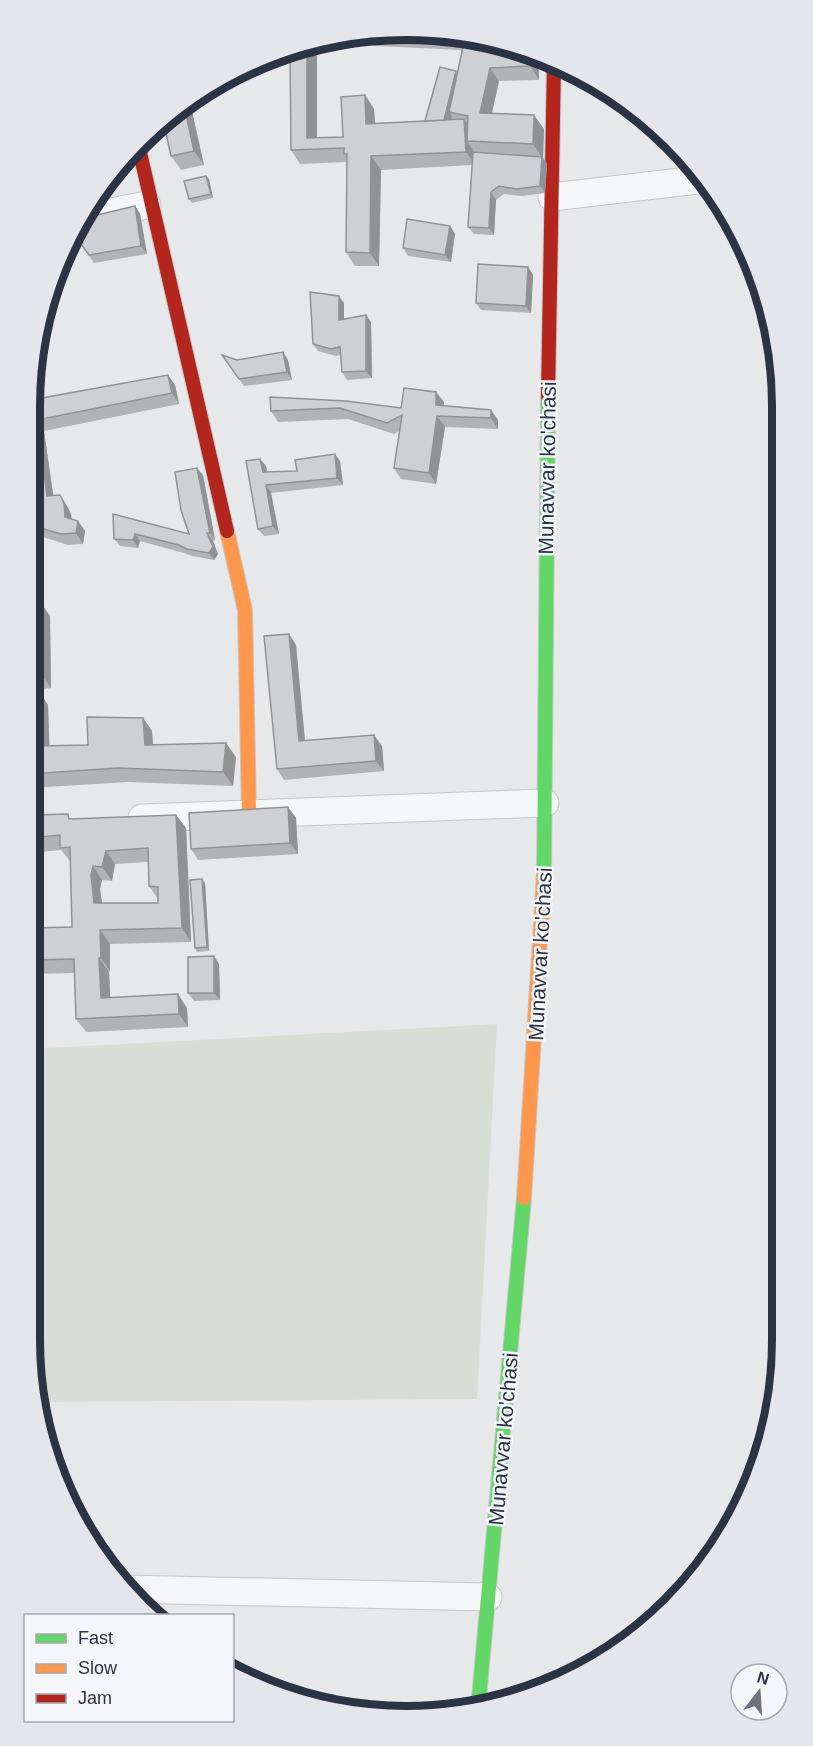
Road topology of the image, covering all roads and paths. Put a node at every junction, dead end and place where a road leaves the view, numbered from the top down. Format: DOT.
graph roads {
  1 [pos="555,72"];
  2 [pos="141,155"];
  3 [pos="694,180"];
  4 [pos="552,197"];
  5 [pos="152,204"];
  6 [pos="95,215"];
  7 [pos="545,803"];
  8 [pos="249,814"];
  9 [pos="122,818"];
  10 [pos="139,1589"];
  11 [pos="488,1597"];
  12 [pos="479,1698"];
  1 -- 4 [label="street, Munavvar ko'chasi"];
  2 -- 5 [label="street"];
  3 -- 4 [label="street"];
  4 -- 7 [label="street, Munavvar ko'chasi"];
  5 -- 6 [label="street"];
  5 -- 8 [label="street"];
  7 -- 8 [label="street"];
  7 -- 11 [label="street, Munavvar ko'chasi"];
  8 -- 9 [label="street"];
  10 -- 11 [label="street"];
  11 -- 12 [label="street, Munavvar ko'chasi"];
}
